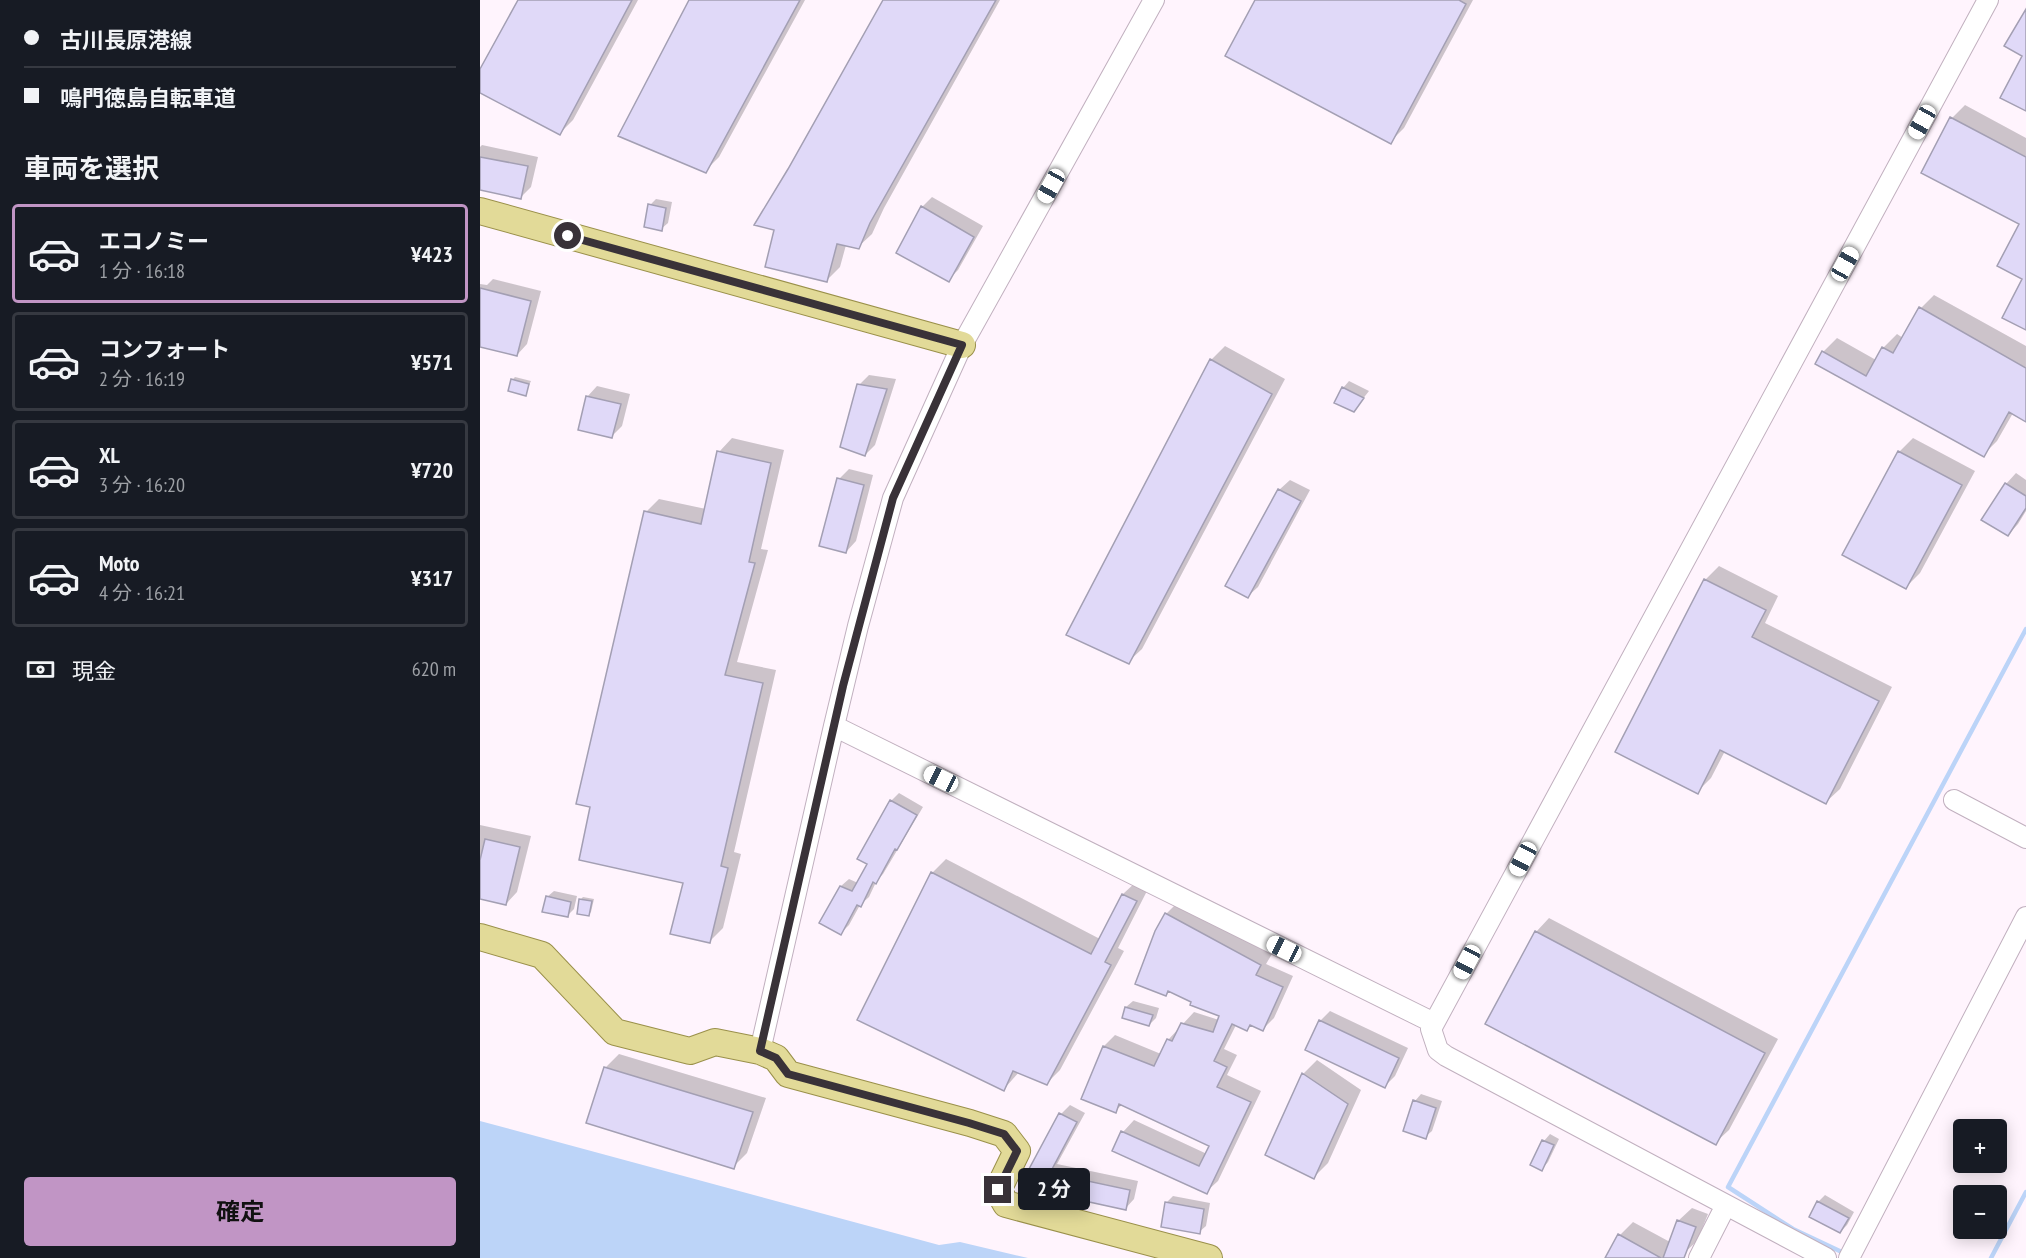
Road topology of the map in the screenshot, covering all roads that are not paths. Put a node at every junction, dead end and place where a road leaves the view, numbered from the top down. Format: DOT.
graph roads {
  1 [pos="1154,0"];
  2 [pos="1988,0"];
  3 [pos="480,211"];
  4 [pos="962,345"];
  5 [pos="834,726"];
  6 [pos="1954,800"];
  7 [pos="2026,838"];
  8 [pos="2026,917"];
  9 [pos="480,937"];
  10 [pos="1434,1023"];
  11 [pos="760,1051"];
  12 [pos="1726,1205"];
  13 [pos="1209,1258"];
  14 [pos="1699,1258"];
  15 [pos="1826,1258"];
  16 [pos="1849,1258"];
  1 -- 4 [label="street"];
  2 -- 10 [label="street"];
  3 -- 4 [label="main road"];
  4 -- 5 [label="street"];
  5 -- 10 [label="street"];
  5 -- 11 [label="street"];
  6 -- 7 [label="street"];
  8 -- 16 [label="street"];
  9 -- 11 [label="main road"];
  10 -- 12 [label="street"];
  11 -- 13 [label="main road"];
  12 -- 14 [label="street"];
  12 -- 15 [label="street"];
}
